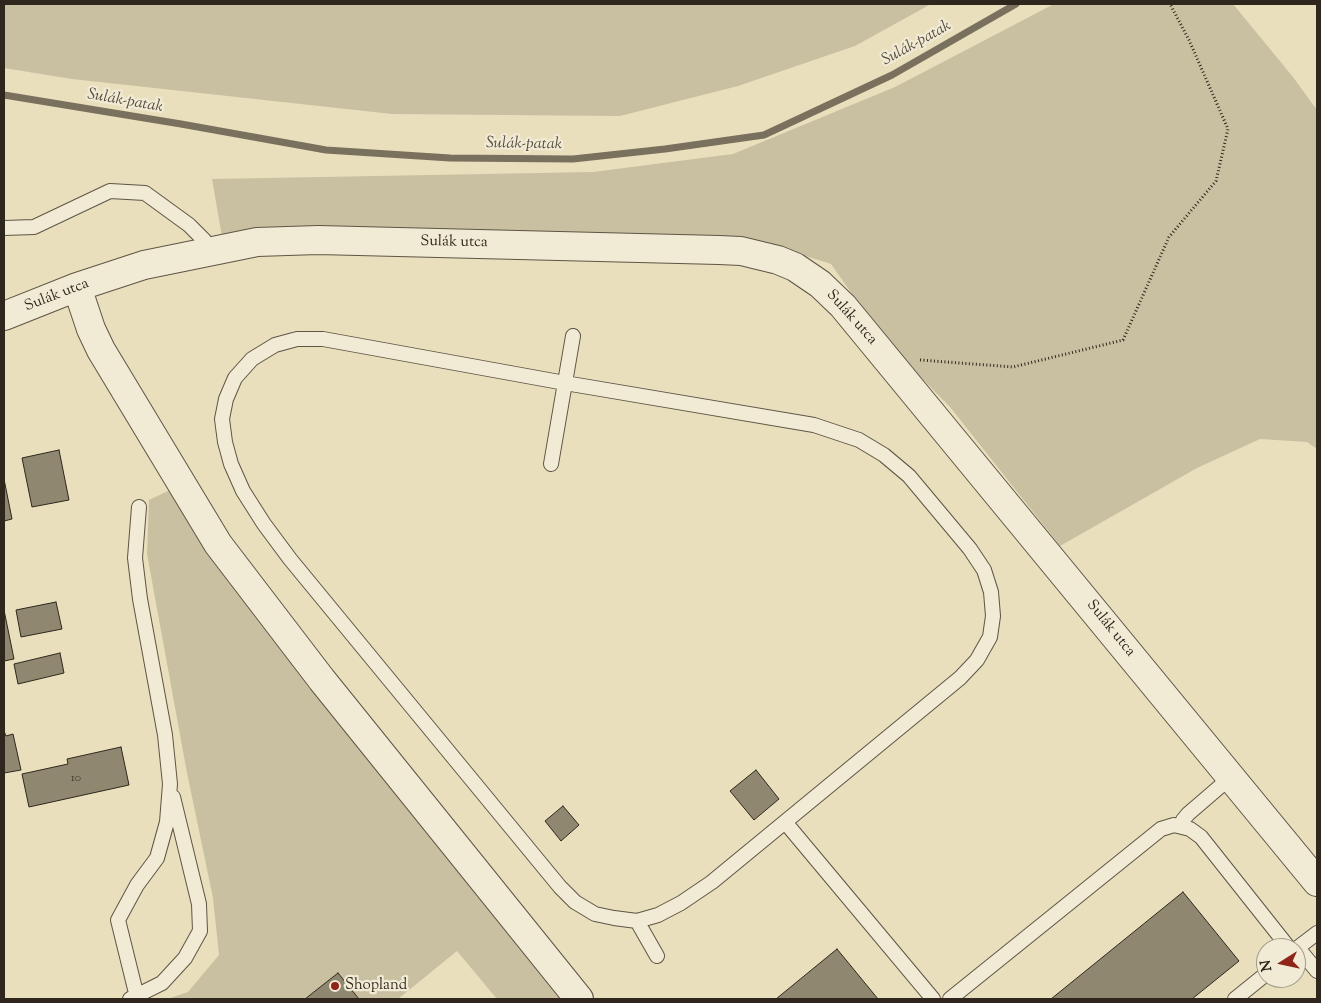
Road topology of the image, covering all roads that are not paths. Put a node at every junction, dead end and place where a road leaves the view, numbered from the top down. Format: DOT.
graph roads {
  1 [pos="4,228"];
  2 [pos="209,251"];
  3 [pos="77,288"];
  4 [pos="4,316"];
  5 [pos="573,336"];
  6 [pos="565,384"];
  7 [pos="551,464"];
  8 [pos="139,507"];
  9 [pos="1232,777"];
  10 [pos="170,784"];
  11 [pos="785,822"];
  12 [pos="1181,826"];
  13 [pos="1317,882"];
  14 [pos="637,921"];
  15 [pos="1317,933"];
  16 [pos="1286,938"];
  17 [pos="1306,940"];
  18 [pos="657,956"];
  19 [pos="1306,960"];
  20 [pos="1317,971"];
  21 [pos="1256,982"];
  22 [pos="133,998"];
  23 [pos="580,999"];
  24 [pos="933,999"];
  25 [pos="950,999"];
  26 [pos="1235,999"];
  1 -- 2 [label="lane"];
  2 -- 3 [label="street, Sulák utca"];
  2 -- 9 [label="street, Sulák utca"];
  3 -- 4 [label="street, Sulák utca"];
  3 -- 23 [label="street"];
  5 -- 6 [label="lane"];
  6 -- 7 [label="lane"];
  6 -- 11 [label="lane"];
  6 -- 14 [label="lane"];
  8 -- 10 [label="lane"];
  9 -- 12 [label="lane"];
  9 -- 13 [label="street, Sulák utca"];
  10 -- 22 [label="lane"];
  10 -- 22 [label="lane"];
  11 -- 14 [label="lane"];
  11 -- 24 [label="lane"];
  12 -- 16 [label="lane"];
  12 -- 25 [label="lane"];
  14 -- 18 [label="lane"];
  15 -- 17 [label="lane"];
  19 -- 20 [label="lane"];
  21 -- 26 [label="lane"];
}
